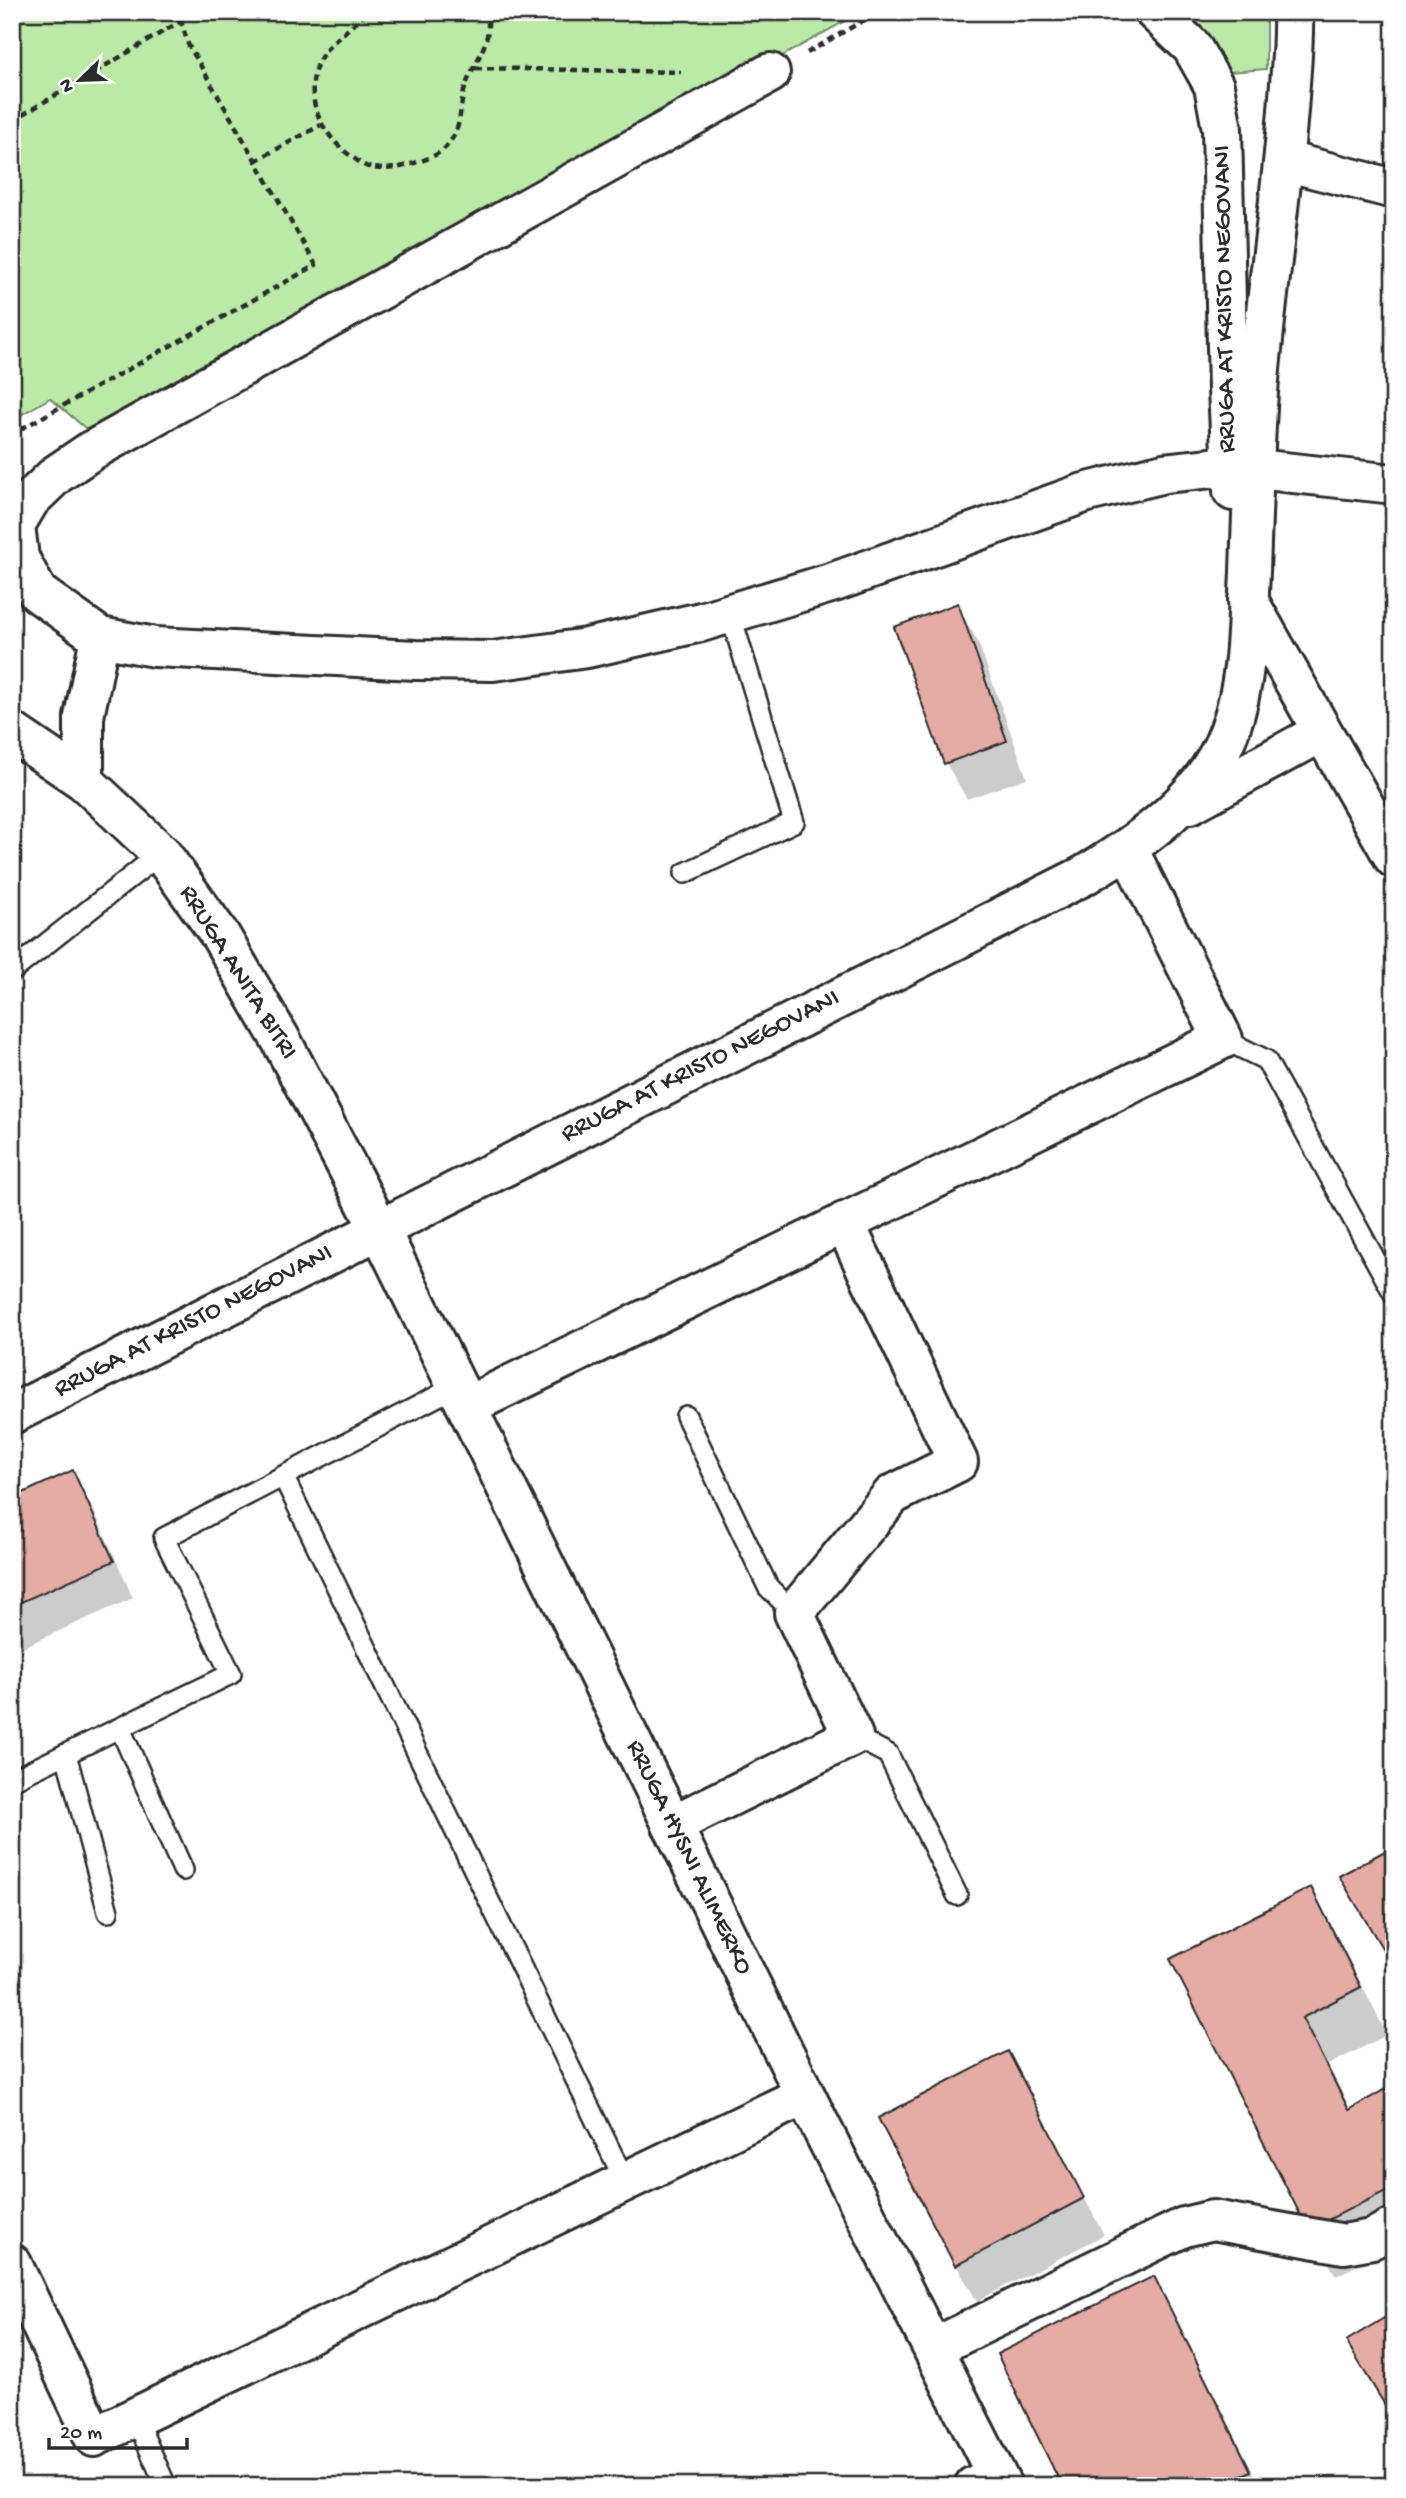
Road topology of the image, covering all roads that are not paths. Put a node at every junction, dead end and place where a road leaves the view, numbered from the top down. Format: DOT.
graph roads {
  1 [pos="1293,12"];
  2 [pos="1157,14"];
  3 [pos="770,73"];
  4 [pos="1285,161"];
  5 [pos="1394,189"];
  6 [pos="1242,467"];
  7 [pos="1394,484"];
  8 [pos="1248,600"];
  9 [pos="730,613"];
  10 [pos="100,637"];
  11 [pos="12,732"];
  12 [pos="1322,732"];
  13 [pos="84,781"];
  14 [pos="1170,815"];
  15 [pos="1128,849"];
  16 [pos="160,853"];
  17 [pos="1394,858"];
  18 [pos="685,873"];
  19 [pos="12,971"];
  20 [pos="1223,1039"];
  21 [pos="844,1222"];
  22 [pos="379,1228"];
  23 [pos="1394,1294"];
  24 [pos="462,1396"];
  25 [pos="12,1414"];
  26 [pos="686,1416"];
  27 [pos="283,1476"];
  28 [pos="794,1614"];
  29 [pos="120,1728"];
  30 [pos="853,1736"];
  31 [pos="66,1754"];
  32 [pos="12,1780"];
  33 [pos="672,1825"];
  34 [pos="183,1870"];
  35 [pos="957,1895"];
  36 [pos="108,1912"];
  37 [pos="805,2095"];
  38 [pos="625,2181"];
  39 [pos="1394,2227"];
  40 [pos="12,2264"];
  41 [pos="933,2348"];
  42 [pos="135,2417"];
  43 [pos="991,2482"];
  44 [pos="166,2486"];
  1 -- 4 [label="street, RRUGA AT KRISTO NEGOVANI"];
  2 -- 6 [label="street, RRUGA AT KRISTO NEGOVANI"];
  3 -- 10 [label="street"];
  4 -- 5 [label="street"];
  4 -- 6 [label="street, RRUGA AT KRISTO NEGOVANI"];
  6 -- 7 [label="street"];
  6 -- 8 [label="street, RRUGA AT KRISTO NEGOVANI"];
  6 -- 9 [label="street"];
  8 -- 12 [label="street"];
  8 -- 14 [label="street, RRUGA AT KRISTO NEGOVANI"];
  9 -- 10 [label="street"];
  9 -- 18 [label="lane"];
  10 -- 13 [label="street"];
  11 -- 13 [label="street, RRUGA ANITA BITRI"];
  12 -- 14 [label="street"];
  12 -- 17 [label="street"];
  13 -- 16 [label="street, RRUGA ANITA BITRI"];
  14 -- 15 [label="street, RRUGA AT KRISTO NEGOVANI"];
  15 -- 20 [label="street"];
  15 -- 22 [label="street, RRUGA AT KRISTO NEGOVANI"];
  16 -- 19 [label="lane"];
  16 -- 22 [label="street, RRUGA ANITA BITRI"];
  20 -- 21 [label="street"];
  20 -- 23 [label="lane"];
  21 -- 24 [label="street"];
  21 -- 28 [label="street"];
  22 -- 24 [label="street, RRUGA HYSNI ALIMERKO"];
  22 -- 25 [label="street, RRUGA AT KRISTO NEGOVANI"];
  24 -- 27 [label="lane"];
  24 -- 33 [label="street, RRUGA HYSNI ALIMERKO"];
  26 -- 28 [label="lane"];
  27 -- 29 [label="lane"];
  27 -- 38 [label="lane"];
  28 -- 30 [label="street"];
  29 -- 31 [label="lane"];
  29 -- 34 [label="lane"];
  30 -- 33 [label="street"];
  30 -- 35 [label="lane"];
  31 -- 32 [label="lane"];
  31 -- 36 [label="lane"];
  33 -- 37 [label="street, RRUGA HYSNI ALIMERKO"];
  37 -- 38 [label="street"];
  37 -- 41 [label="street, RRUGA HYSNI ALIMERKO"];
  38 -- 42 [label="street"];
  39 -- 41 [label="street"];
  40 -- 42 [label="street"];
  41 -- 43 [label="street, RRUGA HYSNI ALIMERKO"];
  42 -- 44 [label="lane"];
}
